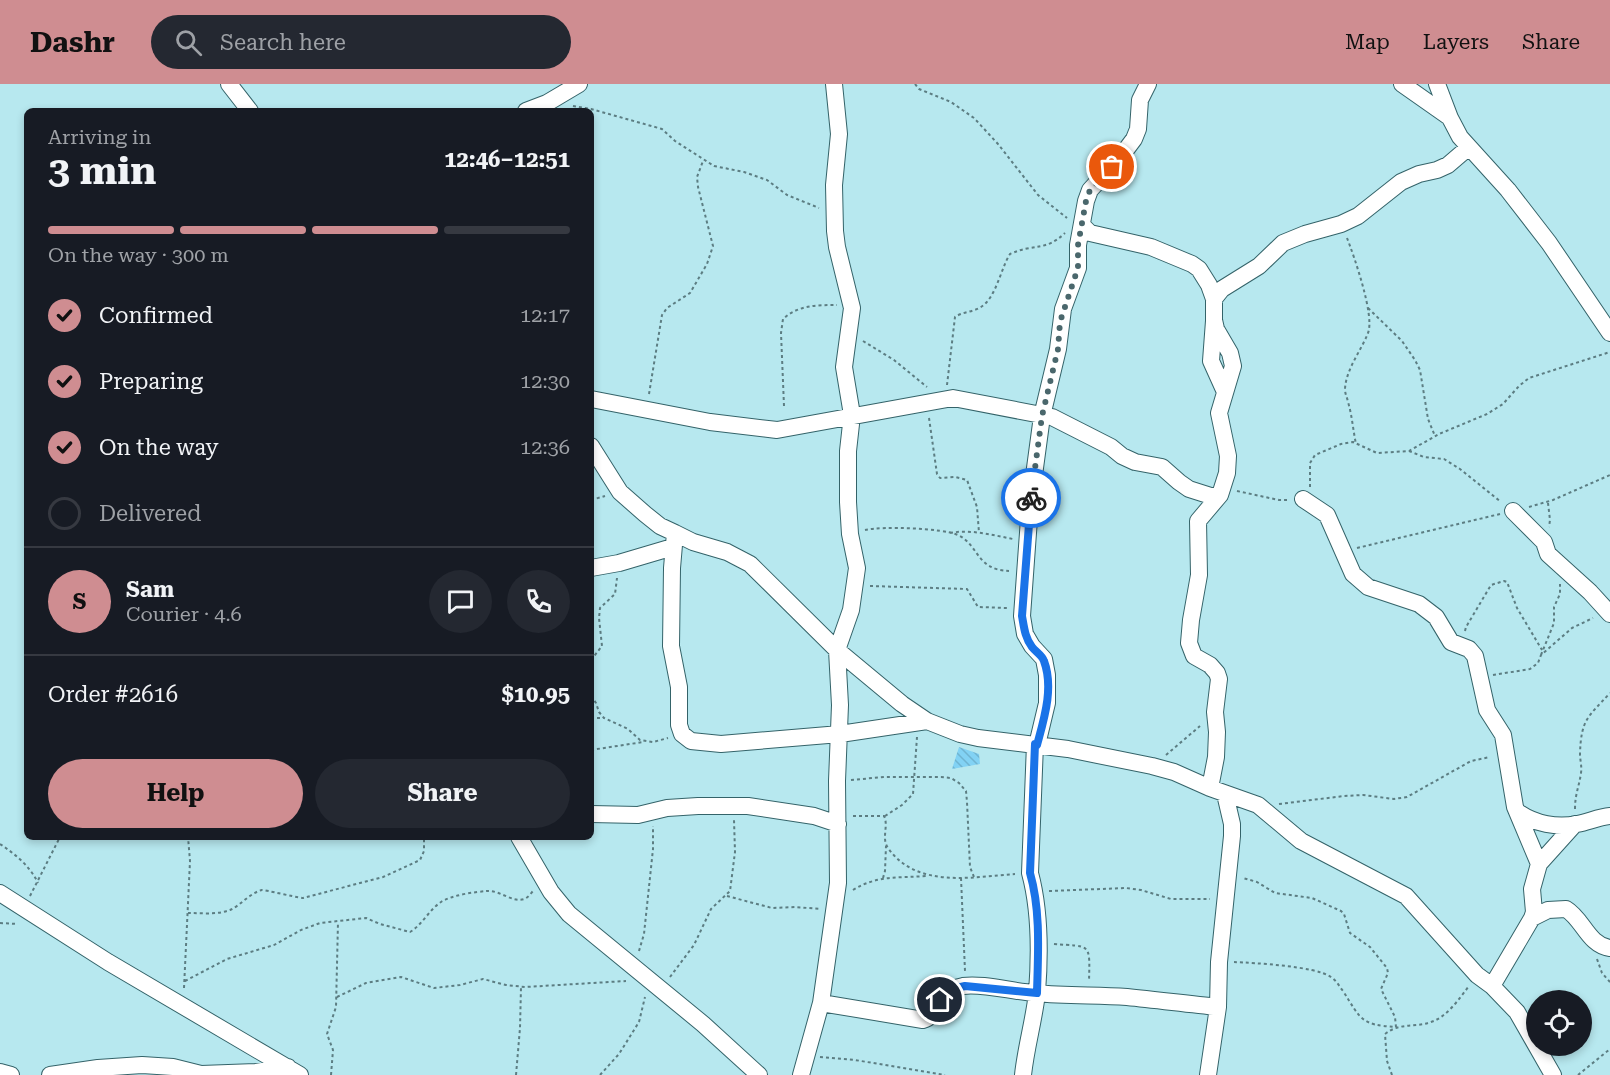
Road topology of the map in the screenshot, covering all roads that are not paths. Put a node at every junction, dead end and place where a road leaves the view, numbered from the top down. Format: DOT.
graph roads {
  1 [pos="579,84"];
  2 [pos="834,84"];
  3 [pos="1148,84"];
  4 [pos="1401,84"];
  5 [pos="1437,84"];
  6 [pos="232,88"];
  7 [pos="248,108"];
  8 [pos="259,108"];
  9 [pos="534,108"];
  10 [pos="1450,118"];
  11 [pos="1469,147"];
  12 [pos="1077,229"];
  13 [pos="1214,299"];
  14 [pos="1610,333"];
  15 [pos="594,400"];
  16 [pos="852,415"];
  17 [pos="1042,416"];
  18 [pos="594,451"];
  19 [pos="1179,483"];
  20 [pos="1222,492"];
  21 [pos="1303,499"];
  22 [pos="1513,511"];
  23 [pos="1198,522"];
  24 [pos="674,540"];
  25 [pos="594,567"];
  26 [pos="1608,613"];
  27 [pos="837,650"];
  28 [pos="923,721"];
  29 [pos="840,734"];
  30 [pos="1036,745"];
  31 [pos="1217,791"];
  32 [pos="1518,812"];
  33 [pos="594,814"];
  34 [pos="1610,816"];
  35 [pos="838,820"];
  36 [pos="1575,824"];
  37 [pos="521,840"];
  38 [pos="1539,864"];
  39 [pos="0,893"];
  40 [pos="1532,918"];
  41 [pos="1610,948"];
  42 [pos="1492,986"];
  43 [pos="1037,993"];
  44 [pos="821,1003"];
  45 [pos="1218,1007"];
  46 [pos="0,1071"];
  47 [pos="294,1071"];
  48 [pos="257,1073"];
  49 [pos="11,1075"];
  50 [pos="50,1075"];
  51 [pos="759,1075"];
  52 [pos="801,1075"];
  53 [pos="1023,1075"];
  54 [pos="1208,1075"];
  55 [pos="1553,1075"];
  1 -- 9 [label="street"];
  2 -- 16 [label="street"];
  3 -- 12 [label="street"];
  4 -- 10 [label="street"];
  5 -- 10 [label="street"];
  6 -- 7 [label="street"];
  6 -- 8 [label="street"];
  10 -- 11 [label="street"];
  11 -- 13 [label="street"];
  11 -- 14 [label="street"];
  12 -- 13 [label="street"];
  12 -- 17 [label="street"];
  13 -- 20 [label="street"];
  15 -- 16 [label="street"];
  16 -- 17 [label="street"];
  16 -- 27 [label="street"];
  17 -- 19 [label="street"];
  17 -- 30 [label="street"];
  18 -- 24 [label="street"];
  19 -- 20 [label="street"];
  19 -- 23 [label="street"];
  20 -- 23 [label="street"];
  21 -- 32 [label="street"];
  22 -- 26 [label="street"];
  23 -- 31 [label="street"];
  24 -- 25 [label="street"];
  24 -- 27 [label="street"];
  24 -- 29 [label="street"];
  27 -- 28 [label="street"];
  27 -- 29 [label="street"];
  28 -- 29 [label="street"];
  28 -- 30 [label="street"];
  29 -- 35 [label="street"];
  30 -- 31 [label="street"];
  30 -- 43 [label="street"];
  31 -- 42 [label="street"];
  31 -- 45 [label="street"];
  32 -- 36 [label="street"];
  32 -- 38 [label="street"];
  33 -- 35 [label="street"];
  34 -- 36 [label="street"];
  35 -- 44 [label="street"];
  36 -- 38 [label="street"];
  37 -- 51 [label="street"];
  38 -- 40 [label="street"];
  39 -- 47 [label="street"];
  40 -- 41 [label="street"];
  40 -- 42 [label="street"];
  42 -- 55 [label="street"];
  43 -- 44 [label="street"];
  43 -- 45 [label="street"];
  43 -- 53 [label="street"];
  44 -- 52 [label="street"];
  45 -- 54 [label="street"];
  46 -- 49 [label="street"];
  47 -- 48 [label="street"];
  48 -- 50 [label="street"];
}
